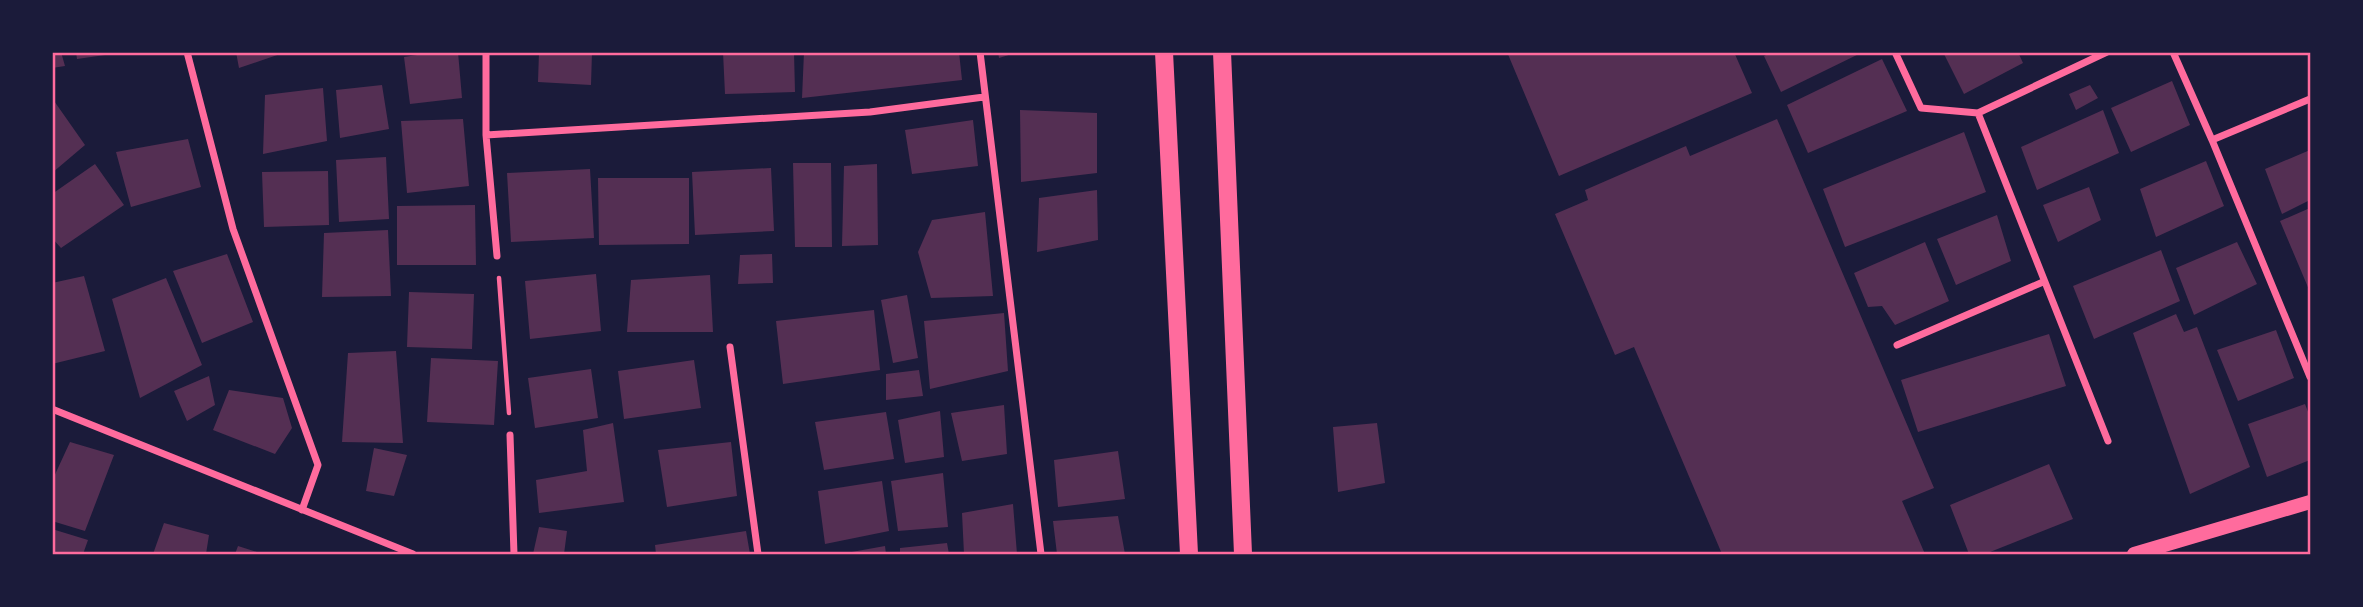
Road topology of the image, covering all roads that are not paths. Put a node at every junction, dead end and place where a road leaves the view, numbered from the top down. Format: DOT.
graph roads {
  1 [pos="187,52"];
  2 [pos="486,52"];
  3 [pos="980,52"];
  4 [pos="1164,52"];
  5 [pos="1222,52"];
  6 [pos="1895,52"];
  7 [pos="2107,52"];
  8 [pos="2173,52"];
  9 [pos="984,97"];
  10 [pos="2311,99"];
  11 [pos="1978,113"];
  12 [pos="486,135"];
  13 [pos="2212,140"];
  14 [pos="497,256"];
  15 [pos="2043,282"];
  16 [pos="1897,345"];
  17 [pos="730,347"];
  18 [pos="2311,377"];
  19 [pos="52,409"];
  20 [pos="510,435"];
  21 [pos="2108,441"];
  22 [pos="2311,502"];
  23 [pos="302,510"];
  24 [pos="413,555"];
  25 [pos="514,555"];
  26 [pos="758,555"];
  27 [pos="1041,555"];
  28 [pos="1189,555"];
  29 [pos="1243,555"];
  30 [pos="2134,555"];
  1 -- 23 [label="street"];
  2 -- 12 [label="street"];
  3 -- 9 [label="street"];
  4 -- 28 [label="main road"];
  5 -- 29 [label="main road"];
  6 -- 11 [label="street"];
  7 -- 11 [label="street"];
  8 -- 13 [label="street"];
  9 -- 12 [label="street"];
  9 -- 27 [label="street"];
  10 -- 13 [label="street"];
  11 -- 15 [label="street"];
  12 -- 14 [label="street"];
  13 -- 18 [label="street"];
  15 -- 16 [label="street"];
  15 -- 21 [label="street"];
  17 -- 26 [label="street"];
  19 -- 23 [label="street"];
  20 -- 25 [label="street"];
  22 -- 30 [label="main road"];
  23 -- 24 [label="street"];
}
